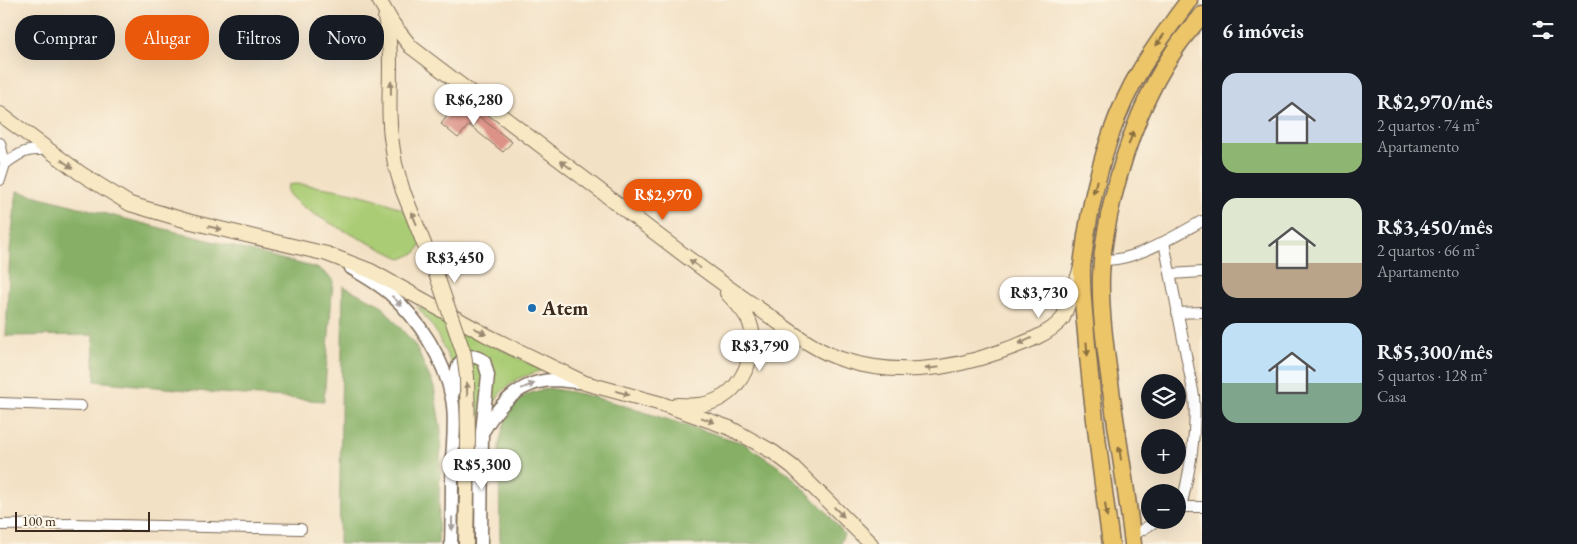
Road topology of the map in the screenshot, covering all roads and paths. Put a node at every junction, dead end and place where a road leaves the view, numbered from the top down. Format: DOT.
graph roads {
  1 [pos="1189,0"];
  2 [pos="381,4"];
  3 [pos="1202,15"];
  4 [pos="0,114"];
  5 [pos="0,142"];
  6 [pos="49,150"];
  7 [pos="5,164"];
  8 [pos="0,180"];
  9 [pos="1202,221"];
  10 [pos="1164,242"];
  11 [pos="327,254"];
  12 [pos="1102,259"];
  13 [pos="1082,265"];
  14 [pos="1202,272"];
  15 [pos="1171,274"];
  16 [pos="713,278"];
  17 [pos="1202,312"];
  18 [pos="1177,314"];
  19 [pos="585,383"];
  20 [pos="452,400"];
  21 [pos="0,403"];
  22 [pos="662,404"];
  23 [pos="81,406"];
  24 [pos="482,432"];
  25 [pos="1185,484"];
  26 [pos="1202,507"];
  27 [pos="1186,508"];
  28 [pos="0,525"];
  29 [pos="301,529"];
  30 [pos="1146,529"];
  31 [pos="1132,540"];
  32 [pos="451,544"];
  33 [pos="466,544"];
  34 [pos="481,544"];
  35 [pos="871,544"];
  36 [pos="1111,544"];
  1 -- 13 [label="main road, one-way"];
  16 -- 2 [label="main road, one-way"];
  33 -- 2 [label="main road, one-way, bridge"];
  12 -- 3 [label="main road, one-way"];
  4 -- 6 [label="main road"];
  5 -- 7 [label="street"];
  6 -- 7 [label="street"];
  6 -- 11 [label="main road, one-way"];
  7 -- 8 [label="street"];
  9 -- 10 [label="street"];
  10 -- 12 [label="street"];
  10 -- 15 [label="street"];
  11 -- 19 [label="main road, one-way"];
  11 -- 20 [label="street, one-way"];
  31 -- 12 [label="main road, one-way"];
  13 -- 16 [label="main road, one-way"];
  13 -- 36 [label="main road, one-way"];
  14 -- 15 [label="street"];
  15 -- 18 [label="street"];
  16 -- 22 [label="main road"];
  17 -- 18 [label="street"];
  18 -- 25 [label="street"];
  19 -- 22 [label="main road, one-way"];
  24 -- 19 [label="street, one-way"];
  20 -- 24 [label="street"];
  20 -- 32 [label="street, one-way"];
  21 -- 23 [label="street"];
  22 -- 35 [label="main road, one-way"];
  24 -- 34 [label="street"];
  26 -- 27 [label="street"];
  28 -- 29 [label="street"];
  30 -- 31 [label="street"];
}
